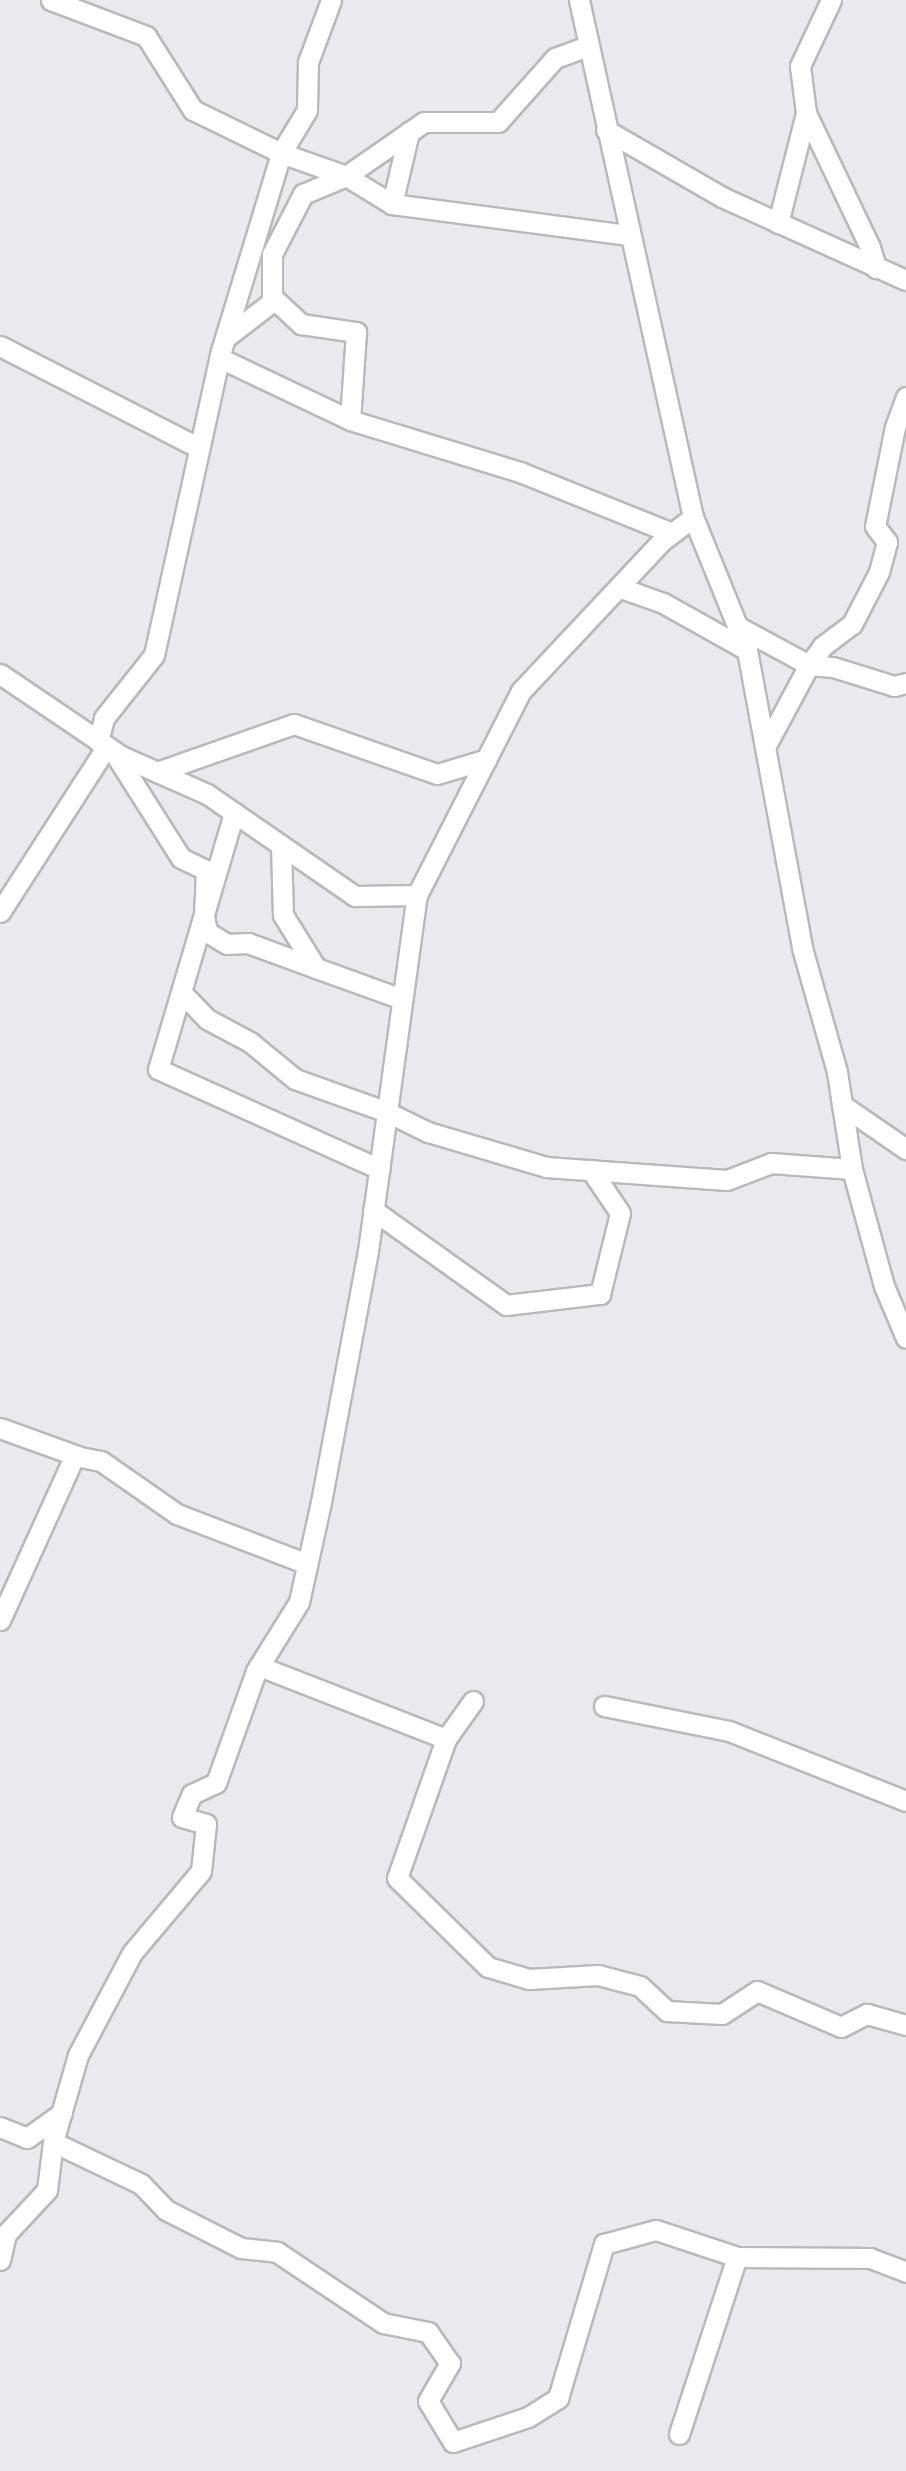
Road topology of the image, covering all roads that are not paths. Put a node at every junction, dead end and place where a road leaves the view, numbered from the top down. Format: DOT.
graph roads {
  1 [pos="51,0"];
  2 [pos="331,0"];
  3 [pos="579,0"];
  4 [pos="831,0"];
  5 [pos="89,7"];
  6 [pos="588,46"];
  7 [pos="806,113"];
  8 [pos="606,130"];
  9 [pos="409,132"];
  10 [pos="281,153"];
  11 [pos="346,176"];
  12 [pos="392,204"];
  13 [pos="778,223"];
  14 [pos="629,235"];
  15 [pos="876,268"];
  16 [pos="906,280"];
  17 [pos="272,297"];
  18 [pos="225,338"];
  19 [pos="0,346"];
  20 [pos="226,360"];
  21 [pos="906,397"];
  22 [pos="350,420"];
  23 [pos="199,448"];
  24 [pos="693,517"];
  25 [pos="672,533"];
  26 [pos="621,588"];
  27 [pos="737,626"];
  28 [pos="747,650"];
  29 [pos="808,665"];
  30 [pos="0,674"];
  31 [pos="906,683"];
  32 [pos="106,746"];
  33 [pos="765,747"];
  34 [pos="487,759"];
  35 [pos="157,772"];
  36 [pos="234,813"];
  37 [pos="281,845"];
  38 [pos="417,895"];
  39 [pos="0,912"];
  40 [pos="204,916"];
  41 [pos="316,968"];
  42 [pos="181,992"];
  43 [pos="402,999"];
  44 [pos="842,1105"];
  45 [pos="387,1112"];
  46 [pos="906,1149"];
  47 [pos="379,1169"];
  48 [pos="852,1169"];
  49 [pos="591,1170"];
  50 [pos="373,1210"];
  51 [pos="906,1338"];
  52 [pos="0,1428"];
  53 [pos="75,1455"];
  54 [pos="307,1564"];
  55 [pos="0,1620"];
  56 [pos="259,1666"];
  57 [pos="473,1701"];
  58 [pos="604,1706"];
  59 [pos="446,1739"];
  60 [pos="906,1801"];
  61 [pos="906,2025"];
  62 [pos="62,2113"];
  63 [pos="0,2127"];
  64 [pos="54,2142"];
  65 [pos="737,2257"];
  66 [pos="0,2260"];
  67 [pos="906,2273"];
  68 [pos="680,2434"];
  1 -- 5 [label="street"];
  2 -- 10 [label="street"];
  3 -- 6 [label="street"];
  4 -- 7 [label="street"];
  5 -- 10 [label="street"];
  6 -- 8 [label="street"];
  6 -- 9 [label="street"];
  7 -- 13 [label="street"];
  7 -- 15 [label="street"];
  8 -- 13 [label="street"];
  8 -- 14 [label="street"];
  9 -- 11 [label="street"];
  9 -- 12 [label="street"];
  10 -- 11 [label="street"];
  10 -- 18 [label="street"];
  11 -- 12 [label="street"];
  11 -- 17 [label="street"];
  12 -- 14 [label="street"];
  13 -- 15 [label="street"];
  14 -- 24 [label="street"];
  15 -- 16 [label="street"];
  17 -- 18 [label="street"];
  17 -- 22 [label="street"];
  18 -- 23 [label="street"];
  19 -- 23 [label="street"];
  20 -- 22 [label="street"];
  21 -- 29 [label="street"];
  22 -- 25 [label="street"];
  23 -- 32 [label="street"];
  24 -- 25 [label="street"];
  24 -- 27 [label="street"];
  25 -- 26 [label="street"];
  26 -- 28 [label="street"];
  26 -- 34 [label="street"];
  27 -- 28 [label="street"];
  27 -- 29 [label="street"];
  28 -- 33 [label="street"];
  29 -- 31 [label="street"];
  29 -- 33 [label="street"];
  30 -- 32 [label="street"];
  32 -- 35 [label="street"];
  32 -- 39 [label="street"];
  32 -- 40 [label="street"];
  33 -- 44 [label="street"];
  34 -- 35 [label="street"];
  34 -- 38 [label="street"];
  35 -- 36 [label="street"];
  36 -- 37 [label="street"];
  36 -- 40 [label="street"];
  37 -- 38 [label="street"];
  37 -- 41 [label="street"];
  38 -- 43 [label="street"];
  40 -- 41 [label="street"];
  40 -- 42 [label="street"];
  41 -- 43 [label="street"];
  42 -- 45 [label="street"];
  42 -- 47 [label="street"];
  43 -- 45 [label="street"];
  44 -- 46 [label="street"];
  44 -- 48 [label="street"];
  45 -- 47 [label="street"];
  45 -- 49 [label="street"];
  47 -- 50 [label="street"];
  48 -- 49 [label="street"];
  48 -- 51 [label="street"];
  49 -- 50 [label="street"];
  50 -- 54 [label="street"];
  52 -- 53 [label="street"];
  53 -- 54 [label="street"];
  53 -- 55 [label="street"];
  54 -- 56 [label="street"];
  56 -- 59 [label="street"];
  56 -- 62 [label="street"];
  57 -- 59 [label="street"];
  58 -- 60 [label="street"];
  59 -- 61 [label="street"];
  62 -- 63 [label="street"];
  62 -- 64 [label="street"];
  64 -- 65 [label="street"];
  64 -- 66 [label="street"];
  65 -- 67 [label="street"];
  65 -- 68 [label="street"];
}
